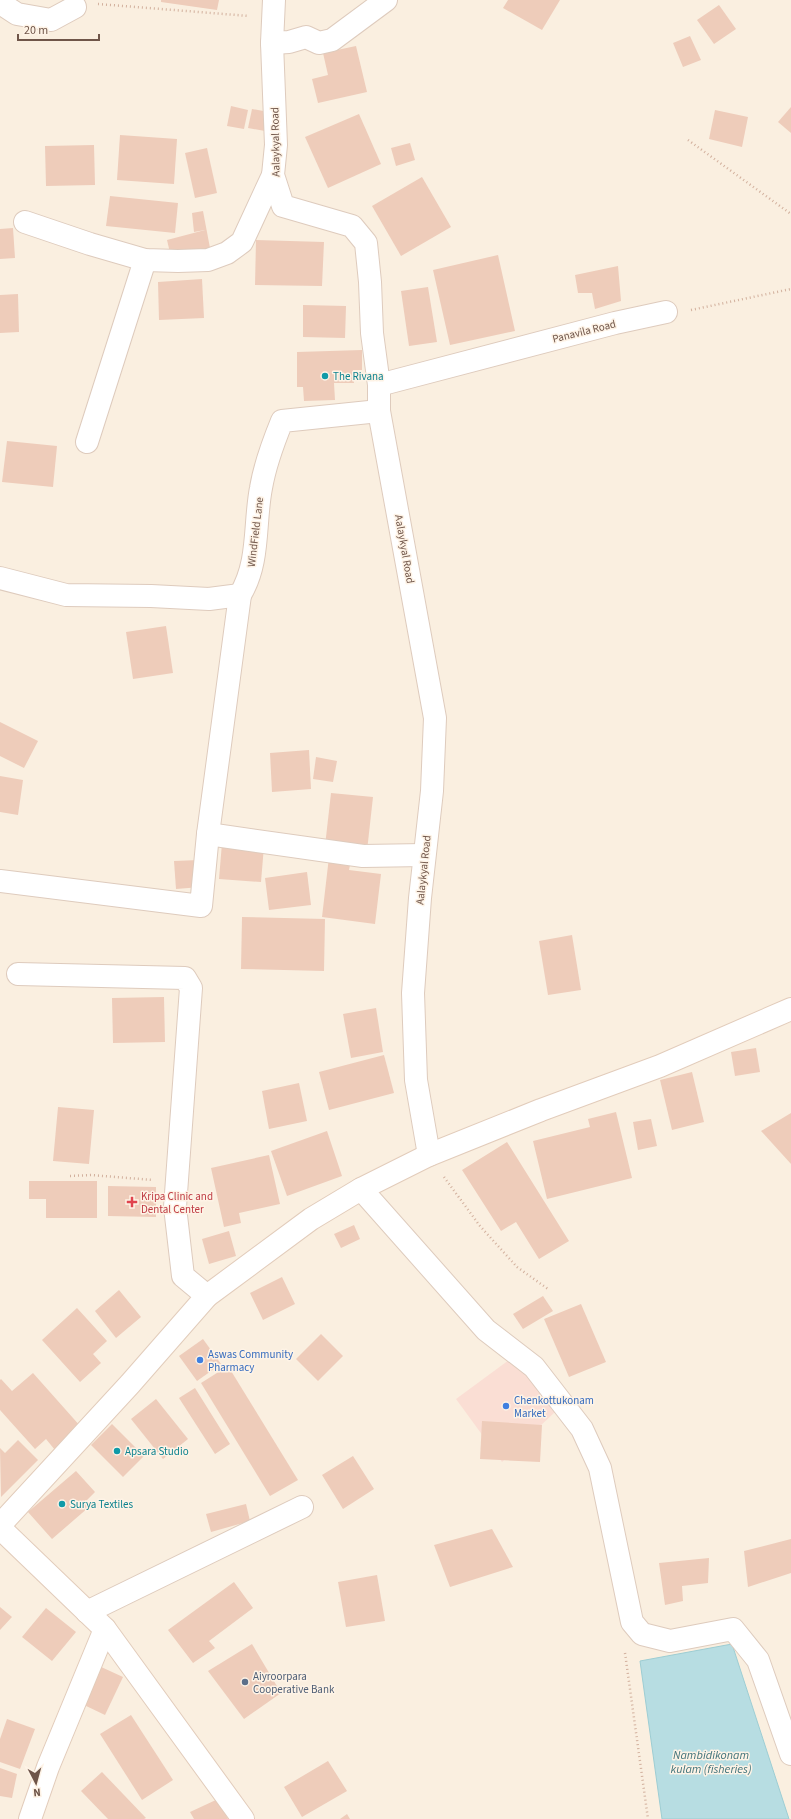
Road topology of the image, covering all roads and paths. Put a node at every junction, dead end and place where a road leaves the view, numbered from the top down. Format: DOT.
graph roads {
  1 [pos="386,0"];
  2 [pos="0,3"];
  3 [pos="85,5"];
  4 [pos="274,9"];
  5 [pos="272,43"];
  6 [pos="688,140"];
  7 [pos="273,175"];
  8 [pos="283,206"];
  9 [pos="258,209"];
  10 [pos="791,214"];
  11 [pos="25,222"];
  12 [pos="145,260"];
  13 [pos="791,289"];
  14 [pos="666,312"];
  15 [pos="379,385"];
  16 [pos="379,411"];
  17 [pos="87,442"];
  18 [pos="0,578"];
  19 [pos="240,595"];
  20 [pos="208,834"];
  21 [pos="424,855"];
  22 [pos="0,881"];
  23 [pos="18,974"];
  24 [pos="791,1009"];
  25 [pos="429,1155"];
  26 [pos="178,1174"];
  27 [pos="70,1176"];
  28 [pos="361,1189"];
  29 [pos="548,1289"];
  30 [pos="207,1296"];
  31 [pos="302,1507"];
  32 [pos="0,1525"];
  33 [pos="0,1528"];
  34 [pos="87,1612"];
  35 [pos="632,1622"];
  36 [pos="105,1629"];
  37 [pos="791,1754"];
  38 [pos="30,1819"];
  39 [pos="243,1819"];
  40 [pos="648,1819"];
  1 -- 5 [label="street"];
  2 -- 3 [label="street"];
  3 -- 4 [label="path"];
  4 -- 5 [label="street, Aalaykyal Road"];
  5 -- 7 [label="street, Aalaykyal Road"];
  6 -- 10 [label="path"];
  7 -- 8 [label="street, Aalaykyal Road"];
  7 -- 9 [label="street"];
  8 -- 9 [label="street"];
  8 -- 15 [label="street, Aalaykyal Road"];
  9 -- 12 [label="street"];
  11 -- 12 [label="street"];
  12 -- 17 [label="street"];
  13 -- 14 [label="path"];
  14 -- 15 [label="street, Panavila Road"];
  15 -- 16 [label="street, Aalaykyal Road"];
  16 -- 19 [label="street, WindField Lane"];
  16 -- 21 [label="street, Aalaykyal Road"];
  18 -- 19 [label="street"];
  19 -- 20 [label="street"];
  20 -- 21 [label="street"];
  20 -- 22 [label="street"];
  21 -- 25 [label="street, Aalaykyal Road"];
  23 -- 26 [label="street"];
  24 -- 25 [label="street"];
  25 -- 28 [label="street"];
  25 -- 29 [label="path"];
  26 -- 27 [label="path"];
  26 -- 30 [label="street"];
  28 -- 30 [label="street"];
  28 -- 35 [label="street"];
  30 -- 32 [label="street"];
  31 -- 34 [label="street"];
  33 -- 34 [label="street"];
  34 -- 36 [label="street"];
  35 -- 37 [label="street"];
  35 -- 40 [label="path"];
  36 -- 38 [label="street"];
  36 -- 39 [label="street"];
}
